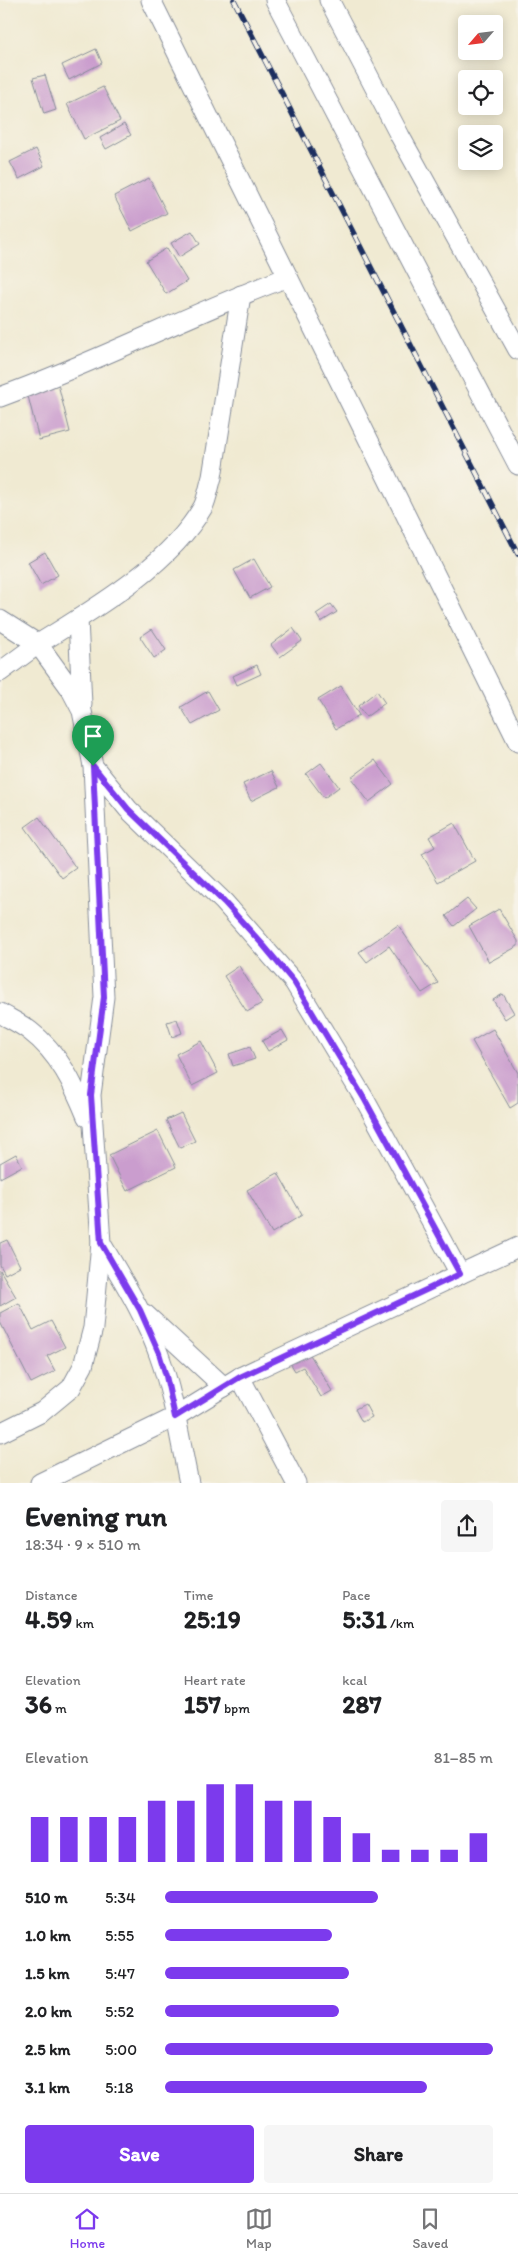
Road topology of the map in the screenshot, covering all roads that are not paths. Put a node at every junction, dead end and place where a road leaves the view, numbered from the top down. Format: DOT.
graph roads {
  1 [pos="151,0"];
  2 [pos="275,0"];
  3 [pos="329,0"];
  4 [pos="288,277"];
  5 [pos="241,294"];
  6 [pos="518,350"];
  7 [pos="0,397"];
  8 [pos="518,465"];
  9 [pos="78,619"];
  10 [pos="0,620"];
  11 [pos="38,644"];
  12 [pos="0,672"];
  13 [pos="82,711"];
  14 [pos="518,742"];
  15 [pos="93,766"];
  16 [pos="0,1013"];
  17 [pos="92,1128"];
  18 [pos="101,1243"];
  19 [pos="518,1247"];
  20 [pos="460,1274"];
  21 [pos="140,1310"];
  22 [pos="240,1377"];
  23 [pos="224,1387"];
  24 [pos="175,1417"];
  25 [pos="0,1433"];
  26 [pos="42,1482"];
  27 [pos="189,1483"];
  28 [pos="296,1483"];
  1 -- 4 [label="street"];
  2 -- 8 [label="street"];
  3 -- 6 [label="street"];
  4 -- 5 [label="street"];
  4 -- 14 [label="street"];
  5 -- 7 [label="street"];
  5 -- 9 [label="street"];
  9 -- 11 [label="street"];
  9 -- 13 [label="street"];
  10 -- 11 [label="street"];
  11 -- 12 [label="street"];
  11 -- 13 [label="street"];
  13 -- 15 [label="street"];
  15 -- 17 [label="street"];
  15 -- 20 [label="street"];
  16 -- 17 [label="street"];
  17 -- 18 [label="street"];
  18 -- 21 [label="street"];
  18 -- 25 [label="street"];
  19 -- 20 [label="street"];
  20 -- 22 [label="street"];
  21 -- 23 [label="street"];
  21 -- 24 [label="street"];
  22 -- 23 [label="street"];
  22 -- 28 [label="street"];
  23 -- 24 [label="street"];
  24 -- 26 [label="street"];
  24 -- 27 [label="street"];
}
